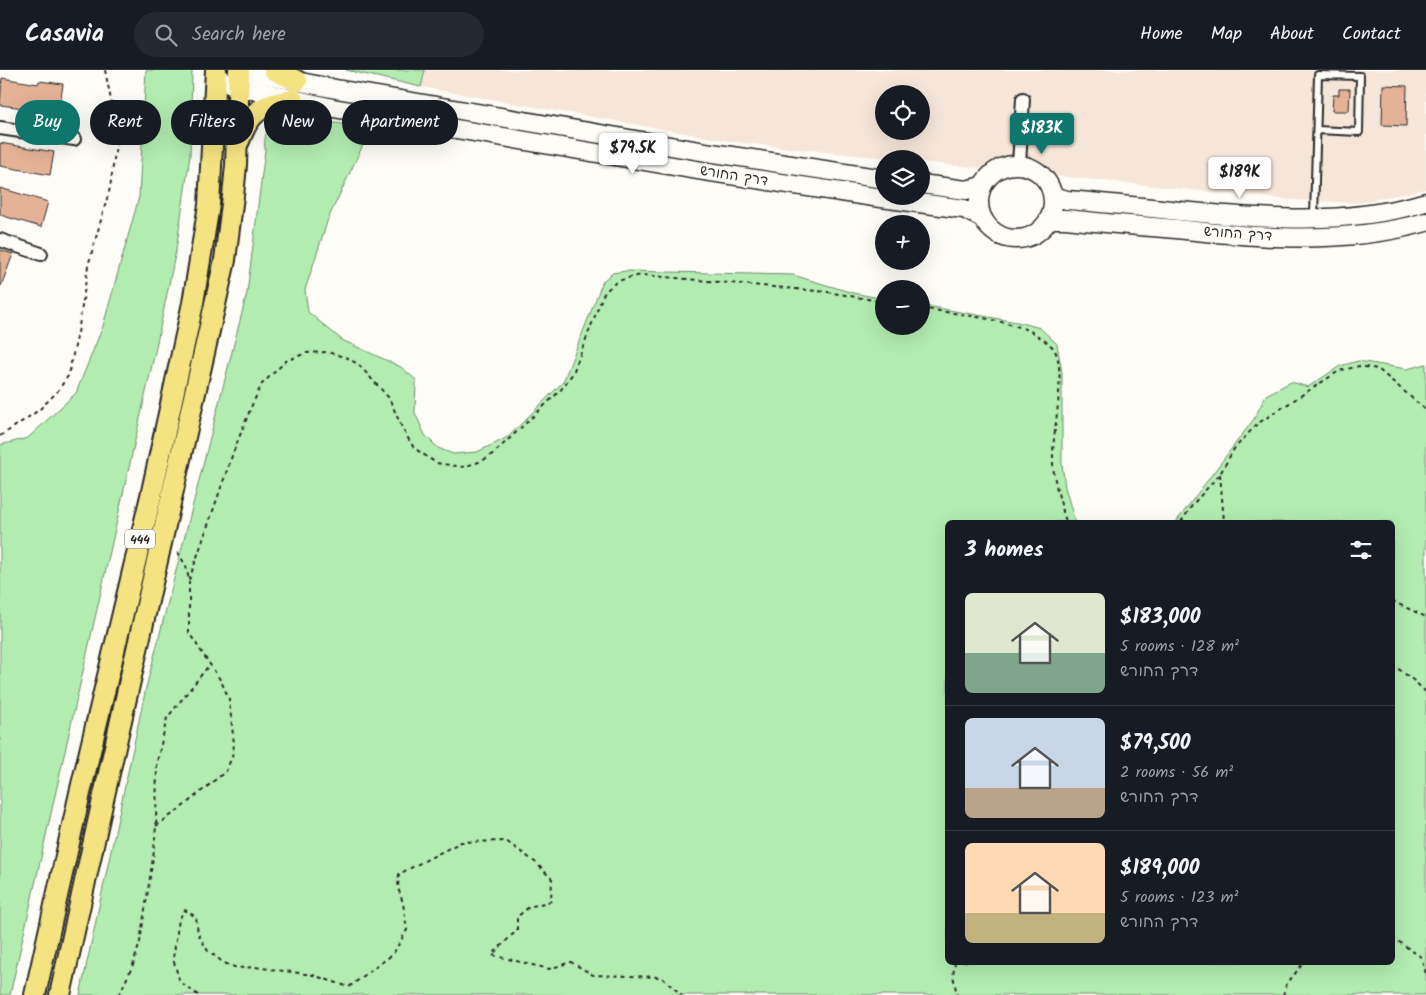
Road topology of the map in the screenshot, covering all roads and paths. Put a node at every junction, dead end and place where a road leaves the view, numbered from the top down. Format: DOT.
graph roads {
  1 [pos="105,70"];
  2 [pos="274,70"];
  3 [pos="216,74"];
  4 [pos="239,74"];
  5 [pos="295,91"];
  6 [pos="1023,99"];
  7 [pos="0,128"];
  8 [pos="15,130"];
  9 [pos="1317,130"];
  10 [pos="236,150"];
  11 [pos="1019,164"];
  12 [pos="875,178"];
  13 [pos="930,185"];
  14 [pos="982,186"];
  15 [pos="1053,196"];
  16 [pos="1426,202"];
  17 [pos="982,218"];
  18 [pos="1314,218"];
  19 [pos="1049,219"];
  20 [pos="1426,222"];
  21 [pos="0,240"];
  22 [pos="41,254"];
  23 [pos="875,300"];
  24 [pos="930,310"];
  25 [pos="1426,410"];
  26 [pos="0,436"];
  27 [pos="1220,474"];
  28 [pos="1065,520"];
  29 [pos="1182,520"];
  30 [pos="1224,520"];
  31 [pos="162,542"];
  32 [pos="189,580"];
  33 [pos="1395,602"];
  34 [pos="1426,617"];
  35 [pos="210,664"];
  36 [pos="1395,666"];
  37 [pos="1426,692"];
  38 [pos="156,826"];
  39 [pos="1395,938"];
  40 [pos="955,965"];
  41 [pos="1302,965"];
  42 [pos="1426,974"];
  43 [pos="35,995"];
  44 [pos="60,995"];
  45 [pos="119,995"];
  46 [pos="198,995"];
  47 [pos="682,995"];
  48 [pos="957,995"];
  49 [pos="1283,995"];
  1 -- 26 [label="path"];
  2 -- 5 [label="main road"];
  3 -- 4 [label="street, דרך החורש"];
  3 -- 43 [label="main road, 444"];
  4 -- 5 [label="street, דרך החורש"];
  4 -- 10 [label="main road, 444"];
  5 -- 10 [label="main road"];
  5 -- 12 [label="street, דרך החורש"];
  5 -- 17 [label="street, דרך החורש"];
  6 -- 11 [label="street"];
  7 -- 8 [label="street"];
  9 -- 9 [label="lane"];
  9 -- 18 [label="lane"];
  10 -- 31 [label="main road, 444"];
  11 -- 14 [label="street"];
  11 -- 15 [label="street"];
  13 -- 14 [label="street"];
  14 -- 17 [label="street"];
  15 -- 18 [label="street, דרך החורש"];
  15 -- 19 [label="street"];
  16 -- 18 [label="street, דרך החורש"];
  17 -- 19 [label="street"];
  19 -- 20 [label="street, דרך החורש"];
  21 -- 22 [label="street"];
  23 -- 32 [label="path"];
  24 -- 28 [label="path"];
  25 -- 27 [label="path"];
  27 -- 29 [label="path"];
  27 -- 30 [label="path"];
  31 -- 32 [label="path"];
  31 -- 44 [label="main road, 444"];
  32 -- 35 [label="path"];
  33 -- 34 [label="path"];
  35 -- 38 [label="path"];
  35 -- 38 [label="path"];
  36 -- 37 [label="path"];
  38 -- 45 [label="path"];
  39 -- 42 [label="path"];
  40 -- 48 [label="path"];
  41 -- 49 [label="path"];
  46 -- 47 [label="path"];
}
